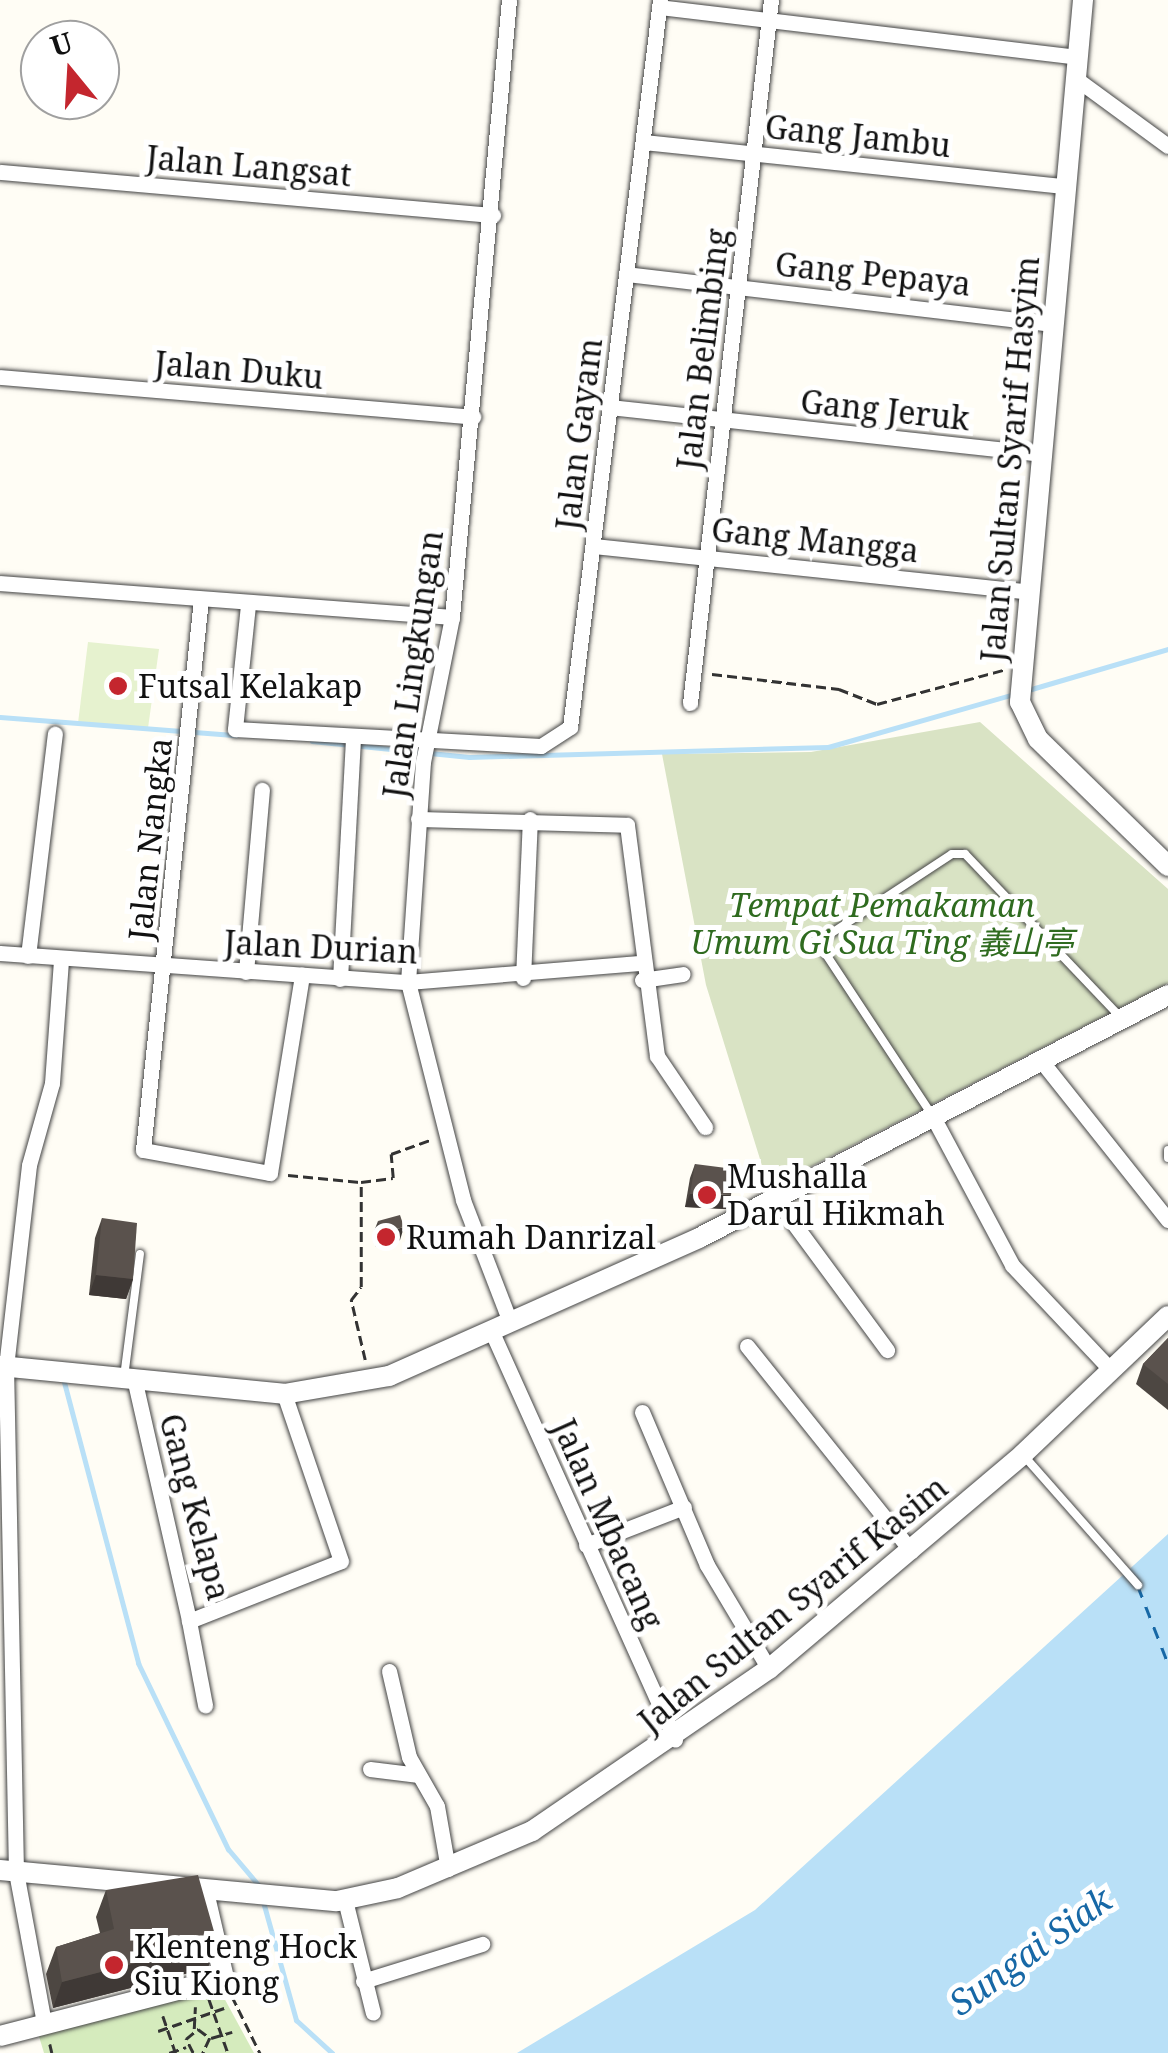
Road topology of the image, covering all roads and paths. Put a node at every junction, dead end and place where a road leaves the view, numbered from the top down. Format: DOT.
graph roads {
  1 [pos="509,0"];
  2 [pos="771,0"];
  3 [pos="1083,0"];
  4 [pos="660,4"];
  5 [pos="769,19"];
  6 [pos="1076,68"];
  7 [pos="644,142"];
  8 [pos="1168,146"];
  9 [pos="752,153"];
  10 [pos="0,172"];
  11 [pos="1066,186"];
  12 [pos="493,215"];
  13 [pos="626,274"];
  14 [pos="738,287"];
  15 [pos="1054,324"];
  16 [pos="0,377"];
  17 [pos="610,406"];
  18 [pos="473,417"];
  19 [pos="722,420"];
  20 [pos="1042,454"];
  21 [pos="594,546"];
  22 [pos="707,555"];
  23 [pos="0,584"];
  24 [pos="1030,592"];
  25 [pos="201,599"];
  26 [pos="248,605"];
  27 [pos="452,617"];
  28 [pos="1019,672"];
  29 [pos="693,673"];
  30 [pos="690,704"];
  31 [pos="56,734"];
  32 [pos="353,739"];
  33 [pos="428,742"];
  34 [pos="262,790"];
  35 [pos="418,820"];
  36 [pos="530,820"];
  37 [pos="1168,866"];
  38 [pos="0,953"];
  39 [pos="28,956"];
  40 [pos="61,959"];
  41 [pos="639,962"];
  42 [pos="164,964"];
  43 [pos="246,972"];
  44 [pos="683,974"];
  45 [pos="302,976"];
  46 [pos="523,978"];
  47 [pos="340,979"];
  48 [pos="642,980"];
  49 [pos="408,982"];
  50 [pos="1168,995"];
  51 [pos="1120,1018"];
  52 [pos="1039,1058"];
  53 [pos="932,1115"];
  54 [pos="705,1128"];
  55 [pos="447,1134"];
  56 [pos="1168,1150"];
  57 [pos="1168,1158"];
  58 [pos="270,1173"];
  59 [pos="361,1182"];
  60 [pos="775,1198"];
  61 [pos="1168,1220"];
  62 [pos="140,1254"];
  63 [pos="1168,1316"];
  64 [pos="500,1326"];
  65 [pos="748,1346"];
  66 [pos="887,1350"];
  67 [pos="3,1366"];
  68 [pos="1110,1369"];
  69 [pos="129,1378"];
  70 [pos="371,1381"];
  71 [pos="284,1394"];
  72 [pos="642,1412"];
  73 [pos="1023,1454"];
  74 [pos="684,1507"];
  75 [pos="586,1545"];
  76 [pos="911,1551"];
  77 [pos="1138,1585"];
  78 [pos="189,1620"];
  79 [pos="769,1669"];
  80 [pos="389,1671"];
  81 [pos="205,1705"];
  82 [pos="674,1740"];
  83 [pos="370,1769"];
  84 [pos="419,1775"];
  85 [pos="448,1870"];
  86 [pos="8,1871"];
  87 [pos="204,1892"];
  88 [pos="345,1900"];
  89 [pos="482,1944"];
  90 [pos="214,1980"];
  91 [pos="363,1981"];
  92 [pos="156,1995"];
  93 [pos="224,2008"];
  94 [pos="214,2012"];
  95 [pos="373,2013"];
  96 [pos="190,2020"];
  97 [pos="44,2023"];
  98 [pos="167,2028"];
  99 [pos="194,2030"];
  100 [pos="158,2031"];
  101 [pos="232,2032"];
  102 [pos="222,2035"];
  103 [pos="0,2036"];
  104 [pos="210,2038"];
  105 [pos="186,2047"];
  106 [pos="176,2052"];
  107 [pos="169,2053"];
  108 [pos="193,2053"];
  109 [pos="202,2053"];
  110 [pos="228,2053"];
  111 [pos="260,2053"];
  1 -- 12 [label="street, Jalan Lingkungan"];
  2 -- 5 [label="street, Jalan Belimbing"];
  3 -- 6 [label="street, Jalan Sultan Syarif Hasyim"];
  4 -- 5 [label="street"];
  4 -- 7 [label="street, Jalan Gayam"];
  5 -- 6 [label="street"];
  5 -- 9 [label="street, Jalan Belimbing"];
  6 -- 8 [label="street"];
  6 -- 11 [label="street, Jalan Sultan Syarif Hasyim"];
  7 -- 9 [label="street, Gang Jambu"];
  7 -- 13 [label="street, Jalan Gayam"];
  9 -- 11 [label="street, Gang Jambu"];
  9 -- 14 [label="street, Jalan Belimbing"];
  10 -- 12 [label="street, Jalan Langsat"];
  11 -- 15 [label="street, Jalan Sultan Syarif Hasyim"];
  12 -- 18 [label="street, Jalan Lingkungan"];
  13 -- 14 [label="street, Gang Pepaya"];
  13 -- 17 [label="street, Jalan Gayam"];
  14 -- 15 [label="street, Gang Pepaya"];
  14 -- 19 [label="street, Jalan Belimbing"];
  15 -- 20 [label="street, Jalan Sultan Syarif Hasyim"];
  16 -- 18 [label="street, Jalan Duku"];
  17 -- 19 [label="street, Gang Jeruk"];
  17 -- 21 [label="street, Jalan Gayam"];
  18 -- 27 [label="street, Jalan Lingkungan"];
  19 -- 20 [label="street, Gang Jeruk"];
  19 -- 22 [label="street, Jalan Belimbing"];
  20 -- 24 [label="street, Jalan Sultan Syarif Hasyim"];
  21 -- 22 [label="street, Gang Mangga"];
  21 -- 33 [label="street, Jalan Gayam"];
  22 -- 24 [label="street, Gang Mangga"];
  22 -- 29 [label="street, Jalan Belimbing"];
  23 -- 25 [label="street"];
  24 -- 28 [label="street, Jalan Sultan Syarif Hasyim"];
  25 -- 26 [label="street"];
  25 -- 42 [label="street, Jalan Nangka"];
  26 -- 27 [label="street"];
  26 -- 32 [label="street"];
  27 -- 33 [label="street, Jalan Lingkungan"];
  28 -- 29 [label="path"];
  28 -- 37 [label="street, Jalan Sultan Syarif Hasyim"];
  29 -- 30 [label="street, Jalan Belimbing"];
  31 -- 39 [label="street"];
  32 -- 33 [label="street"];
  32 -- 47 [label="street"];
  33 -- 35 [label="street, Jalan Lingkungan"];
  34 -- 43 [label="street"];
  35 -- 36 [label="street"];
  35 -- 49 [label="street, Jalan Lingkungan"];
  36 -- 41 [label="street"];
  36 -- 46 [label="street"];
  38 -- 39 [label="street, Jalan Durian"];
  39 -- 40 [label="street, Jalan Durian"];
  40 -- 42 [label="street, Jalan Durian"];
  40 -- 67 [label="street"];
  41 -- 46 [label="street, Jalan Durian"];
  41 -- 48 [label="street"];
  42 -- 43 [label="street, Jalan Durian"];
  42 -- 58 [label="street, Jalan Nangka"];
  43 -- 45 [label="street, Jalan Durian"];
  44 -- 48 [label="street"];
  45 -- 47 [label="street, Jalan Durian"];
  45 -- 58 [label="street"];
  46 -- 49 [label="street, Jalan Durian"];
  47 -- 49 [label="street, Jalan Durian"];
  48 -- 54 [label="street"];
  49 -- 55 [label="street, Jalan Lingkungan"];
  50 -- 51 [label="street"];
  51 -- 52 [label="street"];
  51 -- 53 [label="lane"];
  52 -- 53 [label="street"];
  52 -- 61 [label="street"];
  53 -- 60 [label="street"];
  53 -- 68 [label="street"];
  55 -- 59 [label="path"];
  55 -- 64 [label="street, Jalan Lingkungan"];
  56 -- 57 [label="lane"];
  58 -- 59 [label="path"];
  59 -- 70 [label="path"];
  60 -- 64 [label="street"];
  60 -- 66 [label="street"];
  62 -- 69 [label="lane"];
  63 -- 68 [label="street, Jalan Sultan Syarif Kasim"];
  64 -- 70 [label="street"];
  64 -- 75 [label="street, Jalan Mbacang"];
  65 -- 76 [label="street"];
  67 -- 69 [label="street"];
  67 -- 86 [label="street"];
  68 -- 73 [label="street, Jalan Sultan Syarif Kasim"];
  69 -- 71 [label="street"];
  69 -- 78 [label="street, Gang Kelapa"];
  70 -- 71 [label="street"];
  71 -- 78 [label="street, Gang Kelapa"];
  72 -- 74 [label="street"];
  73 -- 76 [label="street, Jalan Sultan Syarif Kasim"];
  73 -- 77 [label="lane"];
  74 -- 75 [label="street"];
  74 -- 79 [label="street"];
  75 -- 82 [label="street, Jalan Mbacang"];
  76 -- 79 [label="street, Jalan Sultan Syarif Kasim"];
  78 -- 81 [label="street"];
  79 -- 82 [label="street, Jalan Sultan Syarif Kasim"];
  80 -- 84 [label="street"];
  82 -- 85 [label="street, Jalan Sultan Syarif Kasim"];
  83 -- 84 [label="street"];
  84 -- 85 [label="street"];
  85 -- 88 [label="street, Jalan Sultan Syarif Kasim"];
  86 -- 87 [label="street, Jalan Sultan Syarif Kasim"];
  86 -- 97 [label="street"];
  87 -- 88 [label="street, Jalan Sultan Syarif Kasim"];
  87 -- 90 [label="street"];
  88 -- 91 [label="street"];
  89 -- 91 [label="street"];
  90 -- 92 [label="street"];
  90 -- 94 [label="path"];
  90 -- 111 [label="path"];
  91 -- 95 [label="street"];
  92 -- 97 [label="street"];
  92 -- 98 [label="path"];
  93 -- 94 [label="path"];
  94 -- 96 [label="path"];
  94 -- 102 [label="path"];
  96 -- 98 [label="path"];
  96 -- 99 [label="path"];
  97 -- 103 [label="street"];
  98 -- 100 [label="path"];
  98 -- 106 [label="path"];
  99 -- 104 [label="path"];
  99 -- 105 [label="path"];
  101 -- 102 [label="path"];
  102 -- 104 [label="path"];
  102 -- 110 [label="path"];
  104 -- 109 [label="path"];
  105 -- 106 [label="path"];
  105 -- 108 [label="path"];
  106 -- 107 [label="path"];
}
